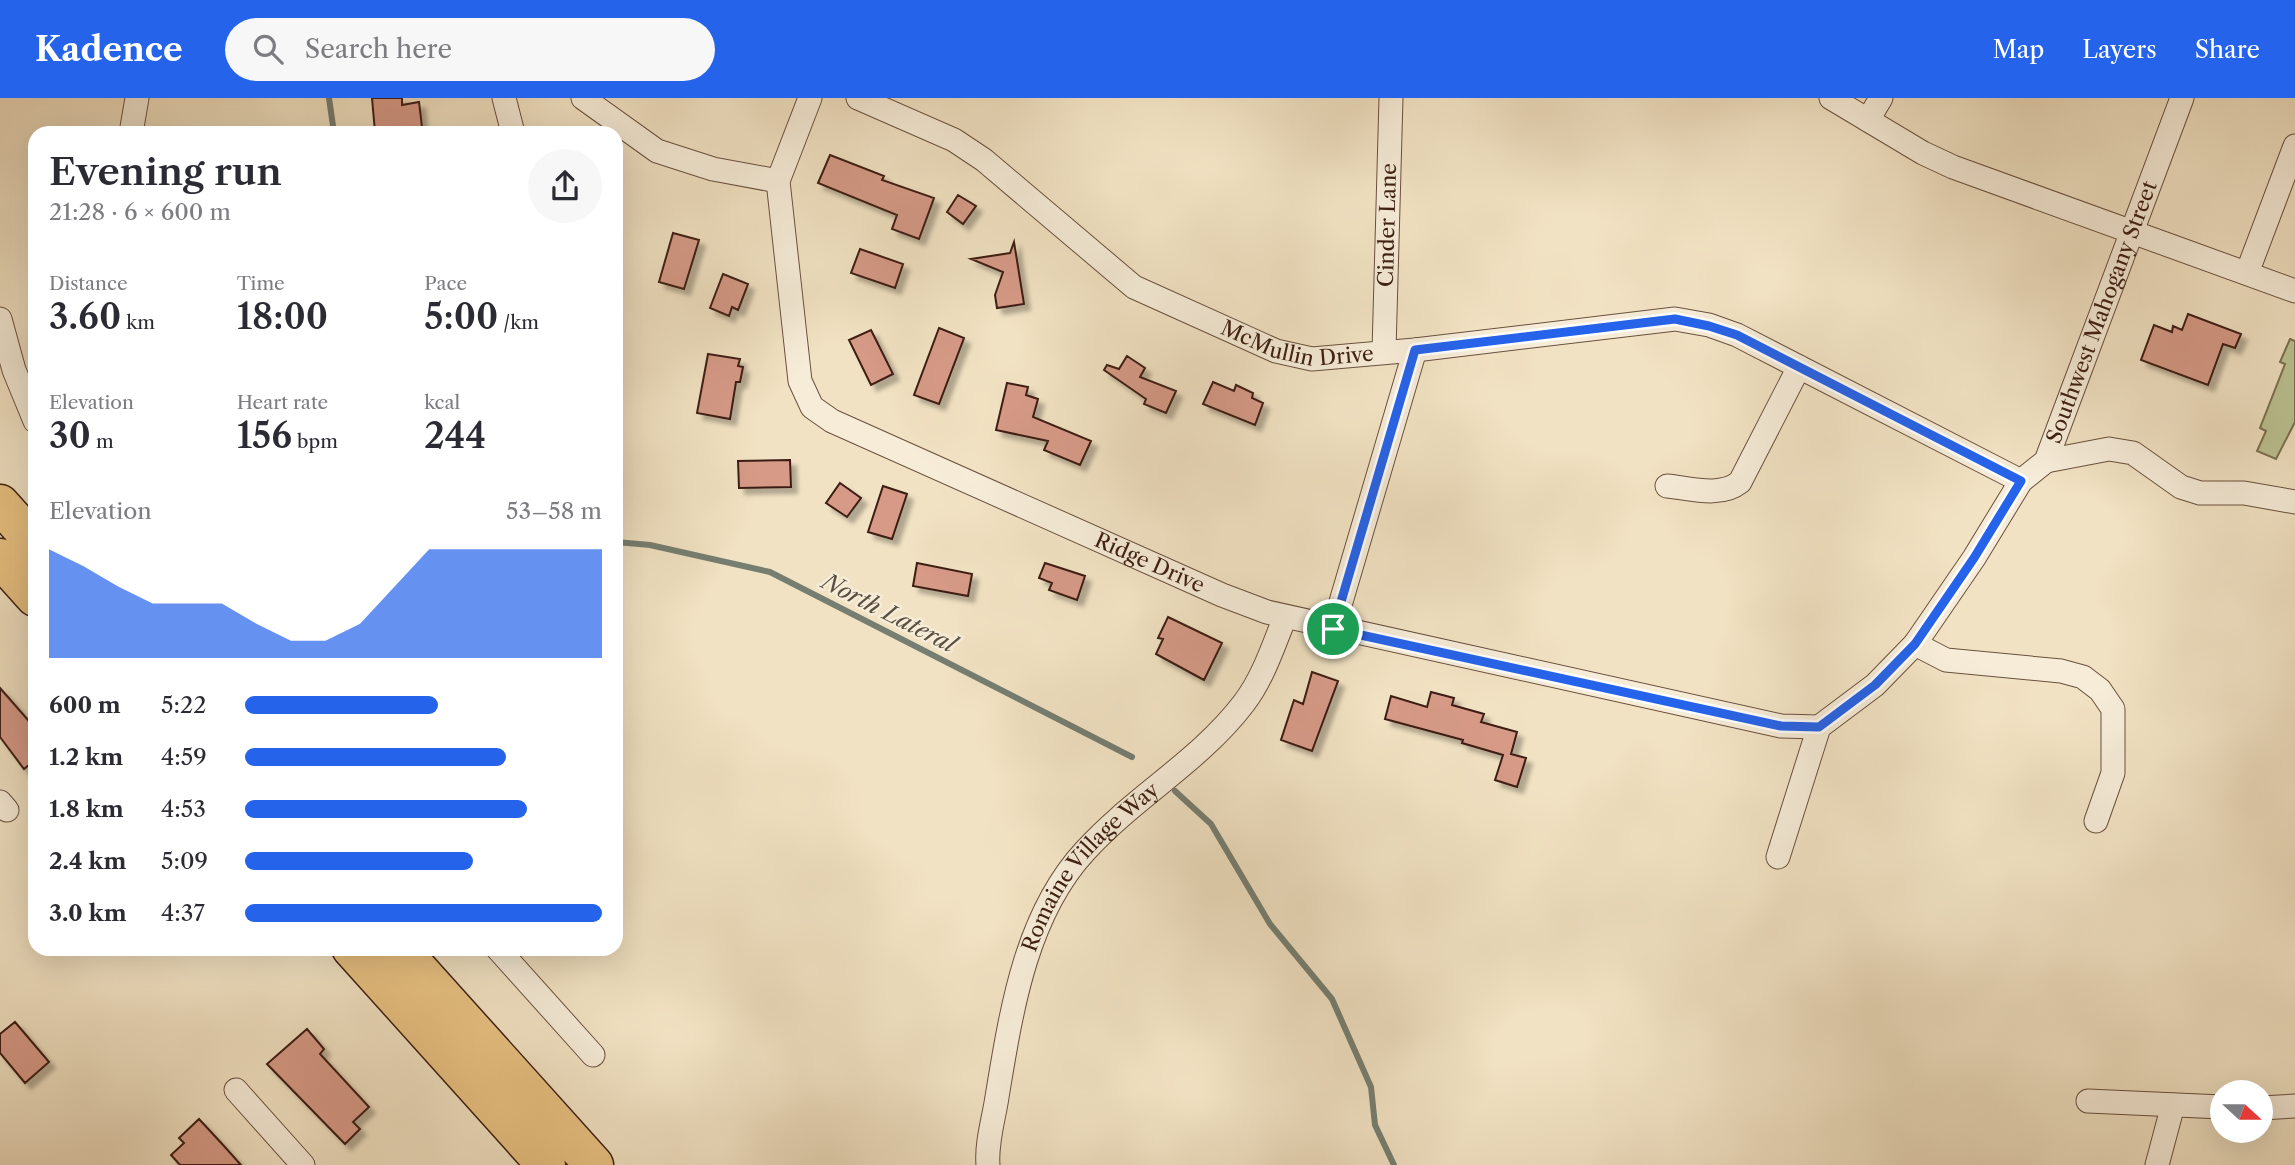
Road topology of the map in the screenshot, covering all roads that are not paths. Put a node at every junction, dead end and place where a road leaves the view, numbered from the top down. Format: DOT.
graph roads {
  1 [pos="137,98"];
  2 [pos="504,98"];
  3 [pos="583,98"];
  4 [pos="810,98"];
  5 [pos="858,98"];
  6 [pos="1391,98"];
  7 [pos="1831,98"];
  8 [pos="1881,98"];
  9 [pos="2182,98"];
  10 [pos="1868,120"];
  11 [pos="132,126"];
  12 [pos="511,126"];
  13 [pos="622,126"];
  14 [pos="623,127"];
  15 [pos="2295,146"];
  16 [pos="778,181"];
  17 [pos="2132,231"];
  18 [pos="2247,273"];
  19 [pos="2295,291"];
  20 [pos="0,319"];
  21 [pos="1415,350"];
  22 [pos="1384,351"];
  23 [pos="1798,367"];
  24 [pos="28,404"];
  25 [pos="2046,461"];
  26 [pos="2021,481"];
  27 [pos="1667,486"];
  28 [pos="2295,502"];
  29 [pos="0,504"];
  30 [pos="28,535"];
  31 [pos="0,558"];
  32 [pos="28,589"];
  33 [pos="1285,617"];
  34 [pos="1333,629"];
  35 [pos="1915,644"];
  36 [pos="1819,727"];
  37 [pos="2096,821"];
  38 [pos="1779,857"];
  39 [pos="358,956"];
  40 [pos="406,956"];
  41 [pos="504,956"];
  42 [pos="593,1055"];
  43 [pos="236,1090"];
  44 [pos="2088,1101"];
  45 [pos="2173,1105"];
  46 [pos="2295,1106"];
  47 [pos="2210,1107"];
  48 [pos="2273,1107"];
  49 [pos="303,1165"];
  50 [pos="546,1165"];
  51 [pos="594,1165"];
  52 [pos="988,1165"];
  53 [pos="2157,1165"];
  1 -- 11 [label="street"];
  2 -- 12 [label="street"];
  3 -- 13 [label="street"];
  4 -- 16 [label="street, Ridge Drive"];
  5 -- 22 [label="street, McMullin Drive"];
  6 -- 22 [label="street, Cinder Lane"];
  7 -- 10 [label="street"];
  8 -- 10 [label="street"];
  9 -- 17 [label="street, Southwest Mahogany Street"];
  10 -- 17 [label="street"];
  14 -- 16 [label="street"];
  15 -- 18 [label="street"];
  16 -- 33 [label="street, Ridge Drive"];
  17 -- 18 [label="street"];
  17 -- 25 [label="street, Southwest Mahogany Street"];
  18 -- 19 [label="street"];
  20 -- 24 [label="street"];
  21 -- 22 [label="street, McMullin Drive"];
  21 -- 23 [label="street, McMullin Drive"];
  21 -- 34 [label="street"];
  23 -- 26 [label="street, McMullin Drive"];
  23 -- 27 [label="street"];
  25 -- 26 [label="street, Southwest Mahogany Street"];
  25 -- 28 [label="street"];
  26 -- 35 [label="street, Southwest Mahogany Street"];
  29 -- 30 [label="highway"];
  31 -- 32 [label="highway"];
  33 -- 34 [label="street, Ridge Drive"];
  33 -- 52 [label="street, Romaine Village Way"];
  34 -- 36 [label="street, Ridge Drive"];
  35 -- 36 [label="street, Southwest Mahogany Street"];
  35 -- 37 [label="street"];
  36 -- 38 [label="street"];
  39 -- 50 [label="highway"];
  40 -- 51 [label="highway"];
  41 -- 42 [label="street"];
  43 -- 49 [label="street"];
  44 -- 45 [label="street"];
  45 -- 47 [label="street"];
  45 -- 53 [label="street"];
  46 -- 48 [label="street"];
}
